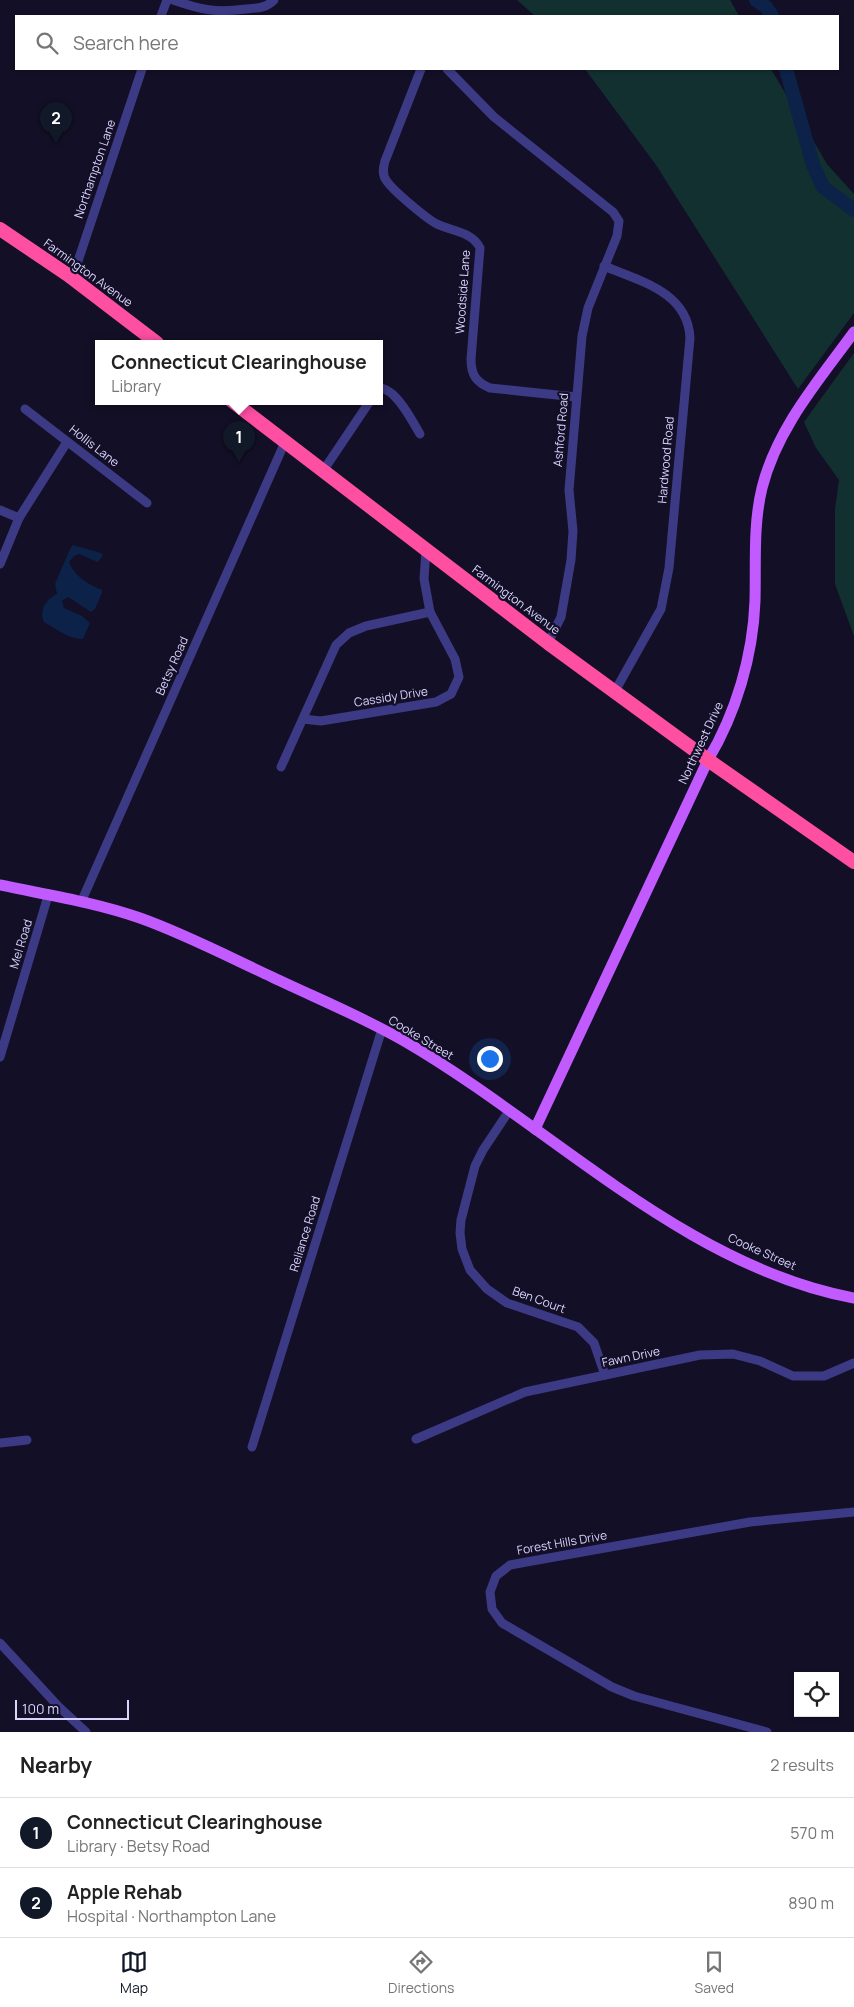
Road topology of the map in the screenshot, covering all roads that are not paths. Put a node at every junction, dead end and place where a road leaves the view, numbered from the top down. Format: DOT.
graph roads {
  1 [pos="167,0"];
  2 [pos="174,0"];
  3 [pos="274,0"];
  4 [pos="161,15"];
  5 [pos="142,70"];
  6 [pos="421,70"];
  7 [pos="449,70"];
  8 [pos="0,229"];
  9 [pos="604,266"];
  10 [pos="68,275"];
  11 [pos="854,332"];
  12 [pos="153,340"];
  13 [pos="383,389"];
  14 [pos="576,397"];
  15 [pos="237,405"];
  16 [pos="367,405"];
  17 [pos="26,409"];
  18 [pos="420,434"];
  19 [pos="67,442"];
  20 [pos="285,442"];
  21 [pos="323,471"];
  22 [pos="147,503"];
  23 [pos="0,510"];
  24 [pos="19,518"];
  25 [pos="426,550"];
  26 [pos="0,564"];
  27 [pos="430,612"];
  28 [pos="548,643"];
  29 [pos="614,691"];
  30 [pos="303,719"];
  31 [pos="708,760"];
  32 [pos="281,767"];
  33 [pos="854,862"];
  34 [pos="0,885"];
  35 [pos="48,896"];
  36 [pos="82,900"];
  37 [pos="382,1029"];
  38 [pos="0,1057"];
  39 [pos="509,1111"];
  40 [pos="535,1129"];
  41 [pos="854,1298"];
  42 [pos="854,1363"];
  43 [pos="605,1375"];
  44 [pos="416,1439"];
  45 [pos="27,1440"];
  46 [pos="0,1443"];
  47 [pos="252,1447"];
  48 [pos="854,1512"];
  49 [pos="0,1643"];
  50 [pos="86,1732"];
  51 [pos="768,1732"];
  1 -- 4 [label="street"];
  2 -- 3 [label="street"];
  5 -- 10 [label="street, Northampton Lane"];
  6 -- 14 [label="street, Woodside Lane"];
  7 -- 9 [label="street, Ashford Road"];
  8 -- 10 [label="highway, Farmington Avenue"];
  9 -- 14 [label="street, Ashford Road"];
  9 -- 29 [label="street, Hardwood Road"];
  10 -- 12 [label="highway, Farmington Avenue"];
  11 -- 31 [label="main road, Northwest Drive"];
  13 -- 18 [label="street"];
  14 -- 28 [label="street, Ashford Road"];
  15 -- 20 [label="highway, Farmington Avenue"];
  16 -- 21 [label="street"];
  17 -- 19 [label="street, Hollis Lane"];
  19 -- 22 [label="street, Hollis Lane"];
  19 -- 24 [label="street"];
  20 -- 21 [label="highway, Farmington Avenue"];
  20 -- 36 [label="street, Betsy Road"];
  21 -- 25 [label="highway, Farmington Avenue"];
  23 -- 24 [label="street"];
  24 -- 26 [label="street"];
  25 -- 27 [label="street, Cassidy Drive"];
  25 -- 28 [label="highway, Farmington Avenue"];
  27 -- 30 [label="street"];
  27 -- 30 [label="street, Cassidy Drive"];
  28 -- 29 [label="highway, Farmington Avenue"];
  29 -- 31 [label="highway, Farmington Avenue"];
  30 -- 32 [label="street"];
  31 -- 33 [label="highway, Farmington Avenue"];
  31 -- 40 [label="main road, Northwest Drive"];
  34 -- 35 [label="main road, Cooke Street"];
  35 -- 36 [label="main road, Cooke Street"];
  35 -- 38 [label="street, Mel Road"];
  36 -- 37 [label="main road, Cooke Street"];
  37 -- 39 [label="main road, Cooke Street"];
  37 -- 47 [label="street, Reliance Road"];
  39 -- 40 [label="main road, Cooke Street"];
  39 -- 43 [label="street, Ben Court"];
  40 -- 41 [label="main road, Cooke Street"];
  42 -- 43 [label="street, Fawn Drive"];
  43 -- 44 [label="street, Fawn Drive"];
  45 -- 46 [label="street"];
  48 -- 51 [label="street, Forest Hills Drive"];
  49 -- 50 [label="street"];
}
